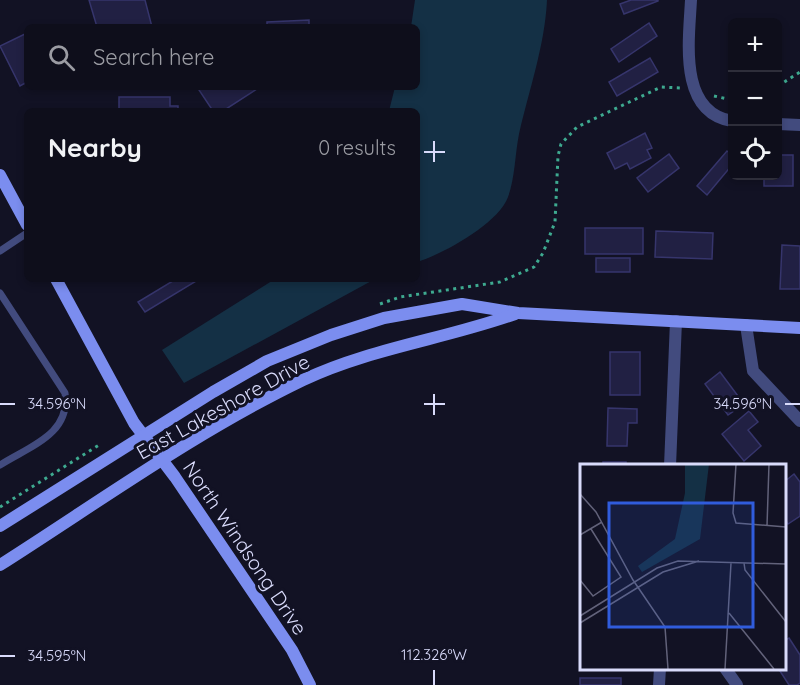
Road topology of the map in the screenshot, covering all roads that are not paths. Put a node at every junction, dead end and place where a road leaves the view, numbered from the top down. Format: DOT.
graph roads {
  1 [pos="691,0"];
  2 [pos="728,120"];
  3 [pos="782,124"];
  4 [pos="800,125"];
  5 [pos="0,175"];
  6 [pos="24,219"];
  7 [pos="24,235"];
  8 [pos="0,250"];
  9 [pos="58,282"];
  10 [pos="0,293"];
  11 [pos="518,313"];
  12 [pos="676,321"];
  13 [pos="746,325"];
  14 [pos="800,328"];
  15 [pos="800,421"];
  16 [pos="142,437"];
  17 [pos="1,462"];
  18 [pos="162,462"];
  19 [pos="670,464"];
  20 [pos="0,526"];
  21 [pos="0,565"];
  22 [pos="660,670"];
  23 [pos="725,670"];
  24 [pos="310,685"];
  25 [pos="659,685"];
  26 [pos="737,685"];
  1 -- 2 [label="street"];
  3 -- 4 [label="street"];
  5 -- 6 [label="main road"];
  7 -- 8 [label="lane"];
  9 -- 16 [label="main road, North Windsong Drive"];
  10 -- 17 [label="lane"];
  11 -- 12 [label="main road, East Lakeshore Drive"];
  11 -- 16 [label="main road, East Lakeshore Drive"];
  11 -- 18 [label="main road, East Lakeshore Drive"];
  12 -- 13 [label="main road, East Lakeshore Drive"];
  12 -- 19 [label="street"];
  13 -- 14 [label="main road, East Lakeshore Drive"];
  13 -- 15 [label="street"];
  16 -- 18 [label="main road, North Windsong Drive"];
  16 -- 20 [label="main road, East Lakeshore Drive"];
  18 -- 21 [label="main road, East Lakeshore Drive"];
  18 -- 24 [label="main road, North Windsong Drive"];
  22 -- 25 [label="street"];
  23 -- 26 [label="street"];
}
